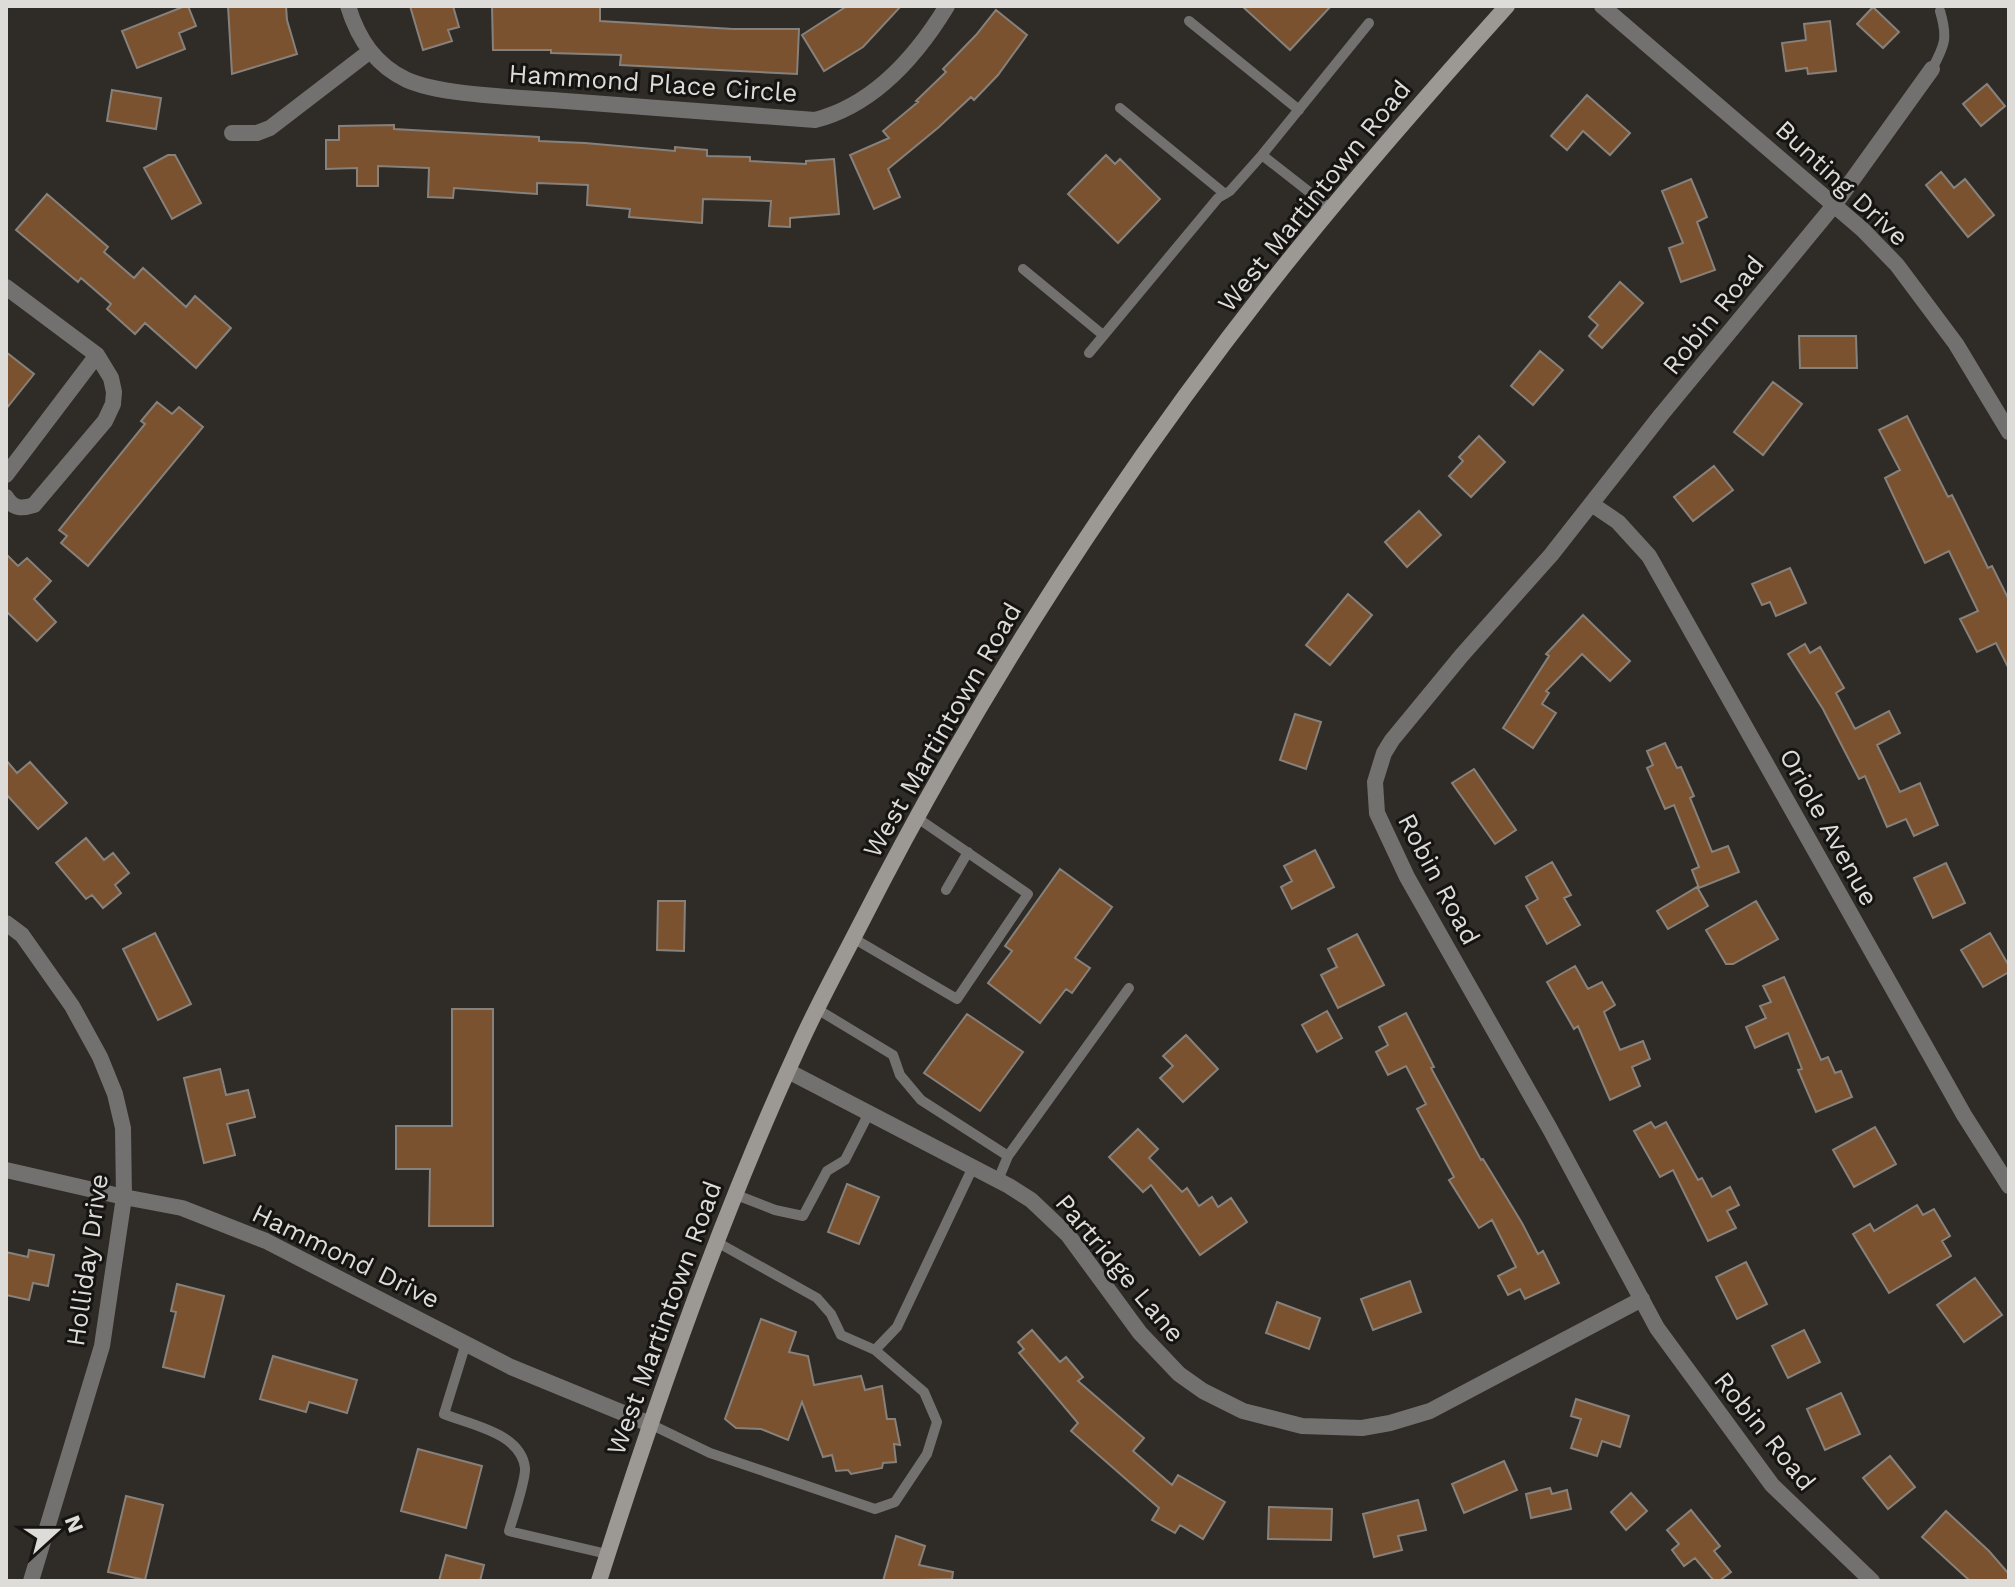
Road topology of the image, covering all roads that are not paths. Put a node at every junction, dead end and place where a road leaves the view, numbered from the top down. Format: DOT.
graph roads {
  1 [pos="348,6"];
  2 [pos="947,6"];
  3 [pos="1507,6"];
  4 [pos="1602,6"];
  5 [pos="1940,11"];
  6 [pos="1189,21"];
  7 [pos="1369,23"];
  8 [pos="369,52"];
  9 [pos="1932,69"];
  10 [pos="1120,108"];
  11 [pos="1299,110"];
  12 [pos="232,133"];
  13 [pos="1262,155"];
  14 [pos="1225,194"];
  15 [pos="1835,204"];
  16 [pos="1331,209"];
  17 [pos="1023,269"];
  18 [pos="6,287"];
  19 [pos="1103,335"];
  20 [pos="1089,353"];
  21 [pos="97,355"];
  22 [pos="2009,432"];
  23 [pos="6,475"];
  24 [pos="6,497"];
  25 [pos="1593,505"];
  26 [pos="916,817"];
  27 [pos="968,852"];
  28 [pos="946,890"];
  29 [pos="6,923"];
  30 [pos="853,938"];
  31 [pos="1129,988"];
  32 [pos="817,1009"];
  33 [pos="788,1071"];
  34 [pos="869,1113"];
  35 [pos="1008,1156"];
  36 [pos="973,1167"];
  37 [pos="6,1170"];
  38 [pos="998,1180"];
  39 [pos="2009,1186"];
  40 [pos="734,1194"];
  41 [pos="124,1197"];
  42 [pos="715,1241"];
  43 [pos="1642,1299"];
  44 [pos="466,1343"];
  45 [pos="875,1350"];
  46 [pos="650,1424"];
  47 [pos="607,1554"];
  48 [pos="31,1581"];
  49 [pos="599,1581"];
  50 [pos="1872,1581"];
  1 -- 8 [label="street, Hammond Place Circle"];
  2 -- 8 [label="street, Hammond Place Circle"];
  3 -- 16 [label="main road, West Martintown Road"];
  4 -- 15 [label="street, Bunting Drive"];
  5 -- 9 [label="lane"];
  6 -- 11 [label="lane"];
  7 -- 11 [label="lane"];
  8 -- 12 [label="street"];
  9 -- 15 [label="street, Robin Road"];
  10 -- 14 [label="lane"];
  11 -- 13 [label="lane"];
  13 -- 14 [label="lane"];
  13 -- 16 [label="lane"];
  14 -- 19 [label="lane"];
  15 -- 22 [label="street, Bunting Drive"];
  15 -- 25 [label="street, Robin Road"];
  16 -- 26 [label="main road, West Martintown Road"];
  17 -- 19 [label="lane"];
  18 -- 21 [label="street"];
  19 -- 20 [label="lane"];
  21 -- 23 [label="street"];
  21 -- 24 [label="street"];
  25 -- 39 [label="street, Oriole Avenue"];
  25 -- 43 [label="street, Robin Road"];
  26 -- 27 [label="lane"];
  26 -- 30 [label="main road, West Martintown Road"];
  27 -- 28 [label="lane"];
  27 -- 30 [label="lane"];
  29 -- 41 [label="street, Holliday Drive"];
  30 -- 32 [label="main road, West Martintown Road"];
  31 -- 35 [label="lane"];
  32 -- 33 [label="main road, West Martintown Road"];
  32 -- 35 [label="lane"];
  33 -- 34 [label="street, Partridge Lane"];
  33 -- 40 [label="main road, West Martintown Road"];
  34 -- 36 [label="street, Partridge Lane"];
  34 -- 40 [label="lane"];
  35 -- 38 [label="lane"];
  36 -- 38 [label="street, Partridge Lane"];
  36 -- 45 [label="lane"];
  37 -- 41 [label="street, Hammond Drive"];
  38 -- 43 [label="street, Partridge Lane"];
  40 -- 42 [label="main road, West Martintown Road"];
  41 -- 44 [label="street, Hammond Drive"];
  41 -- 48 [label="street, Holliday Drive"];
  42 -- 45 [label="lane"];
  42 -- 46 [label="main road, West Martintown Road"];
  43 -- 50 [label="street, Robin Road"];
  44 -- 46 [label="street, Hammond Drive"];
  44 -- 47 [label="lane"];
  45 -- 46 [label="lane"];
  46 -- 47 [label="main road, West Martintown Road"];
  47 -- 49 [label="main road, West Martintown Road"];
}
